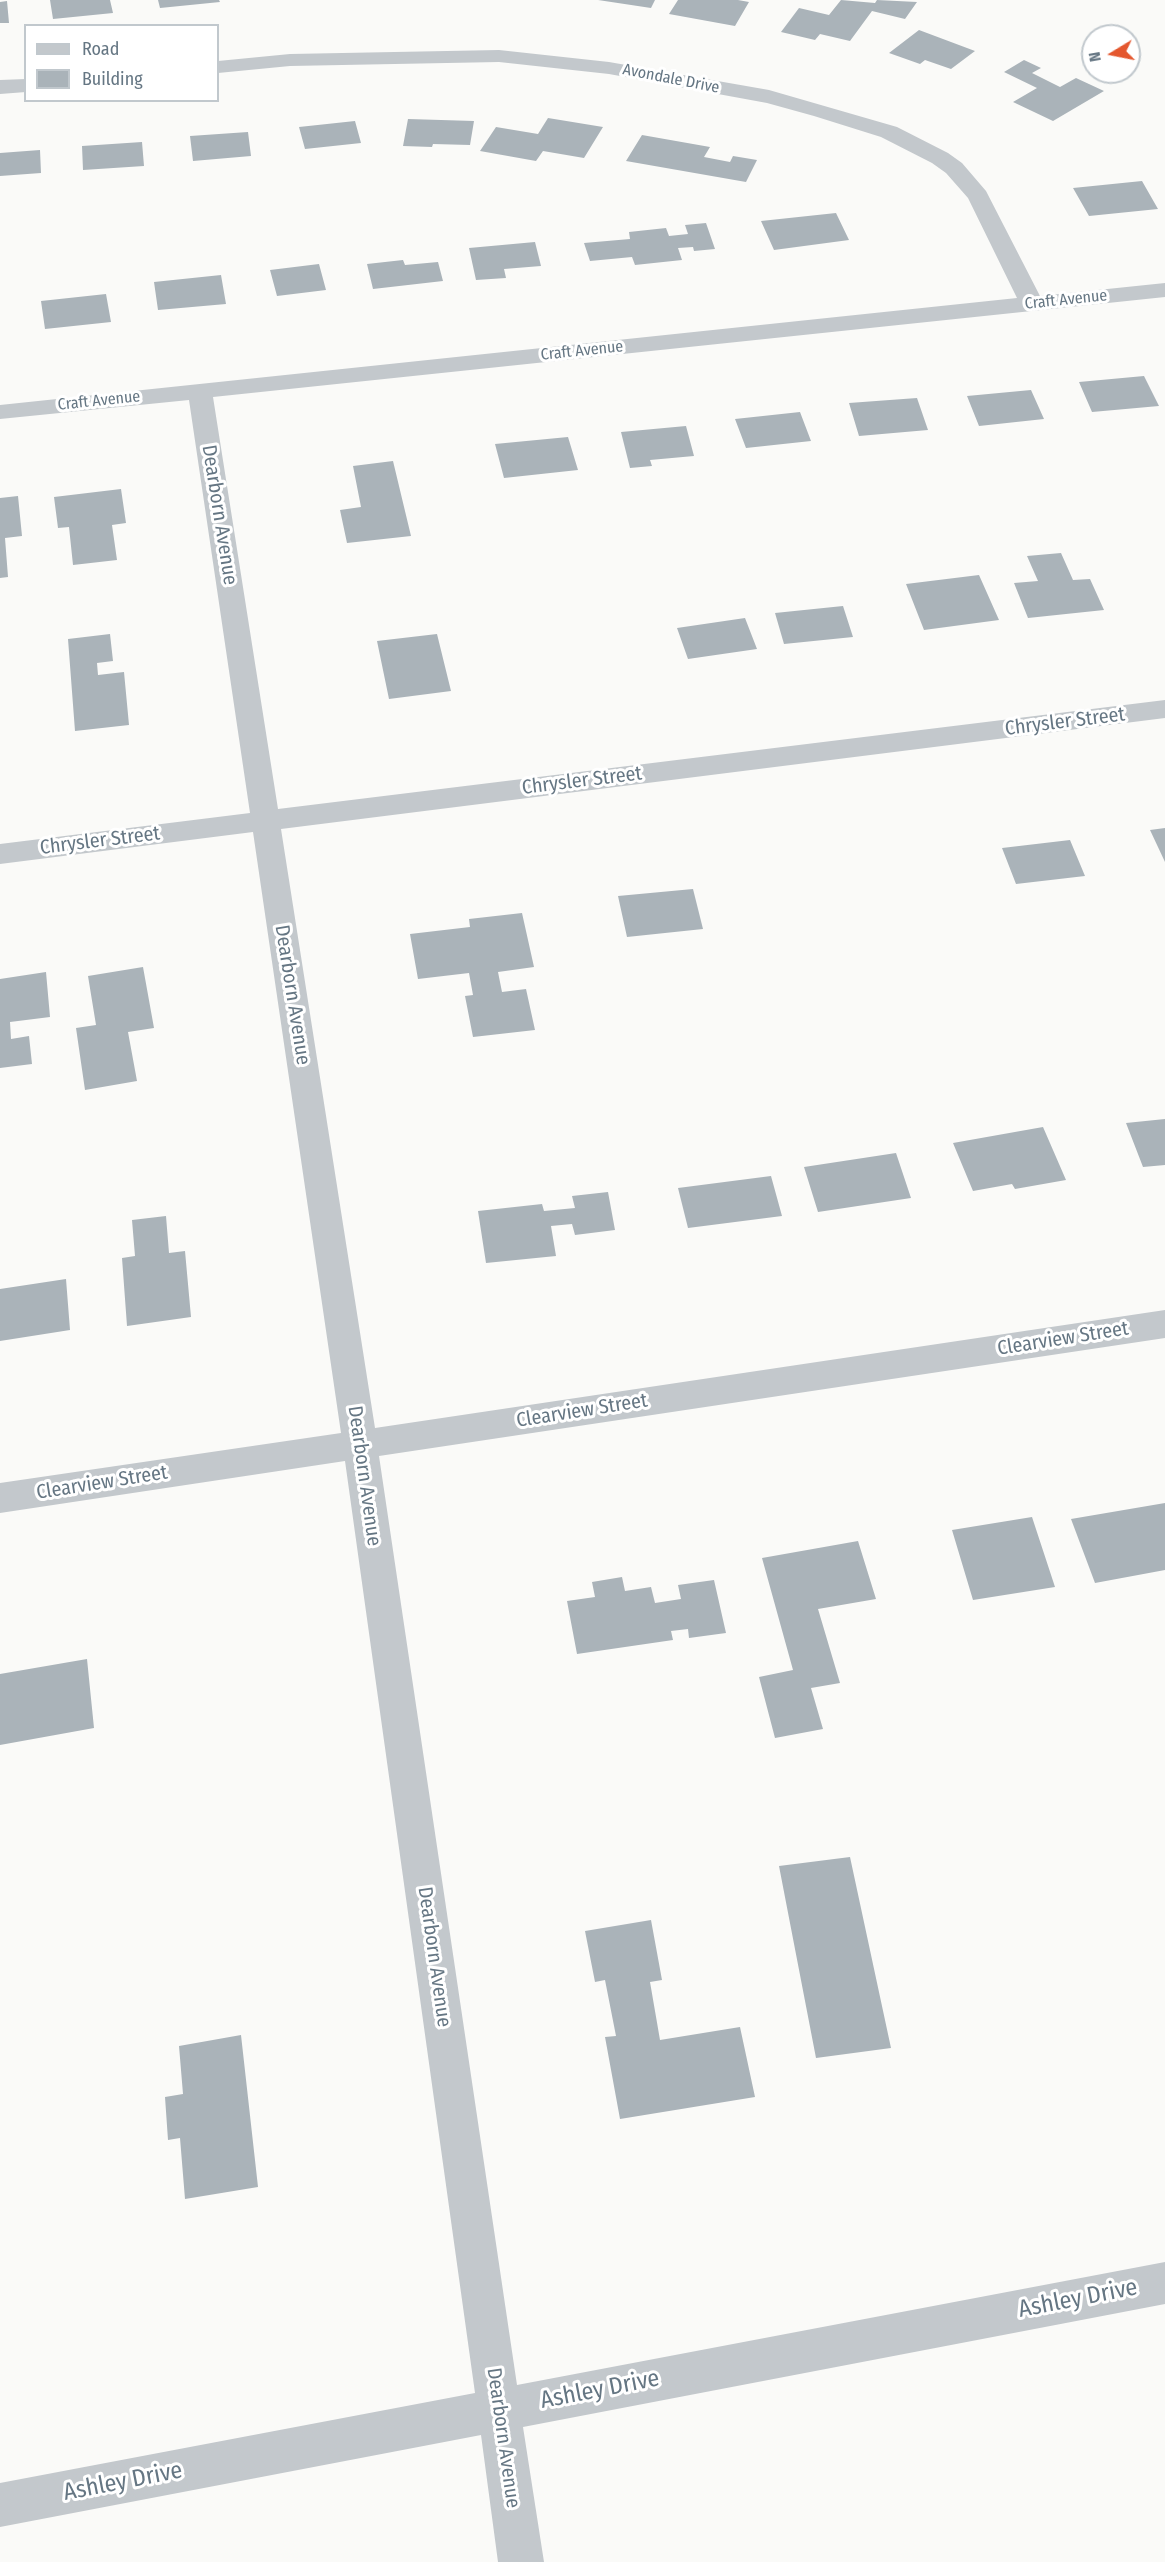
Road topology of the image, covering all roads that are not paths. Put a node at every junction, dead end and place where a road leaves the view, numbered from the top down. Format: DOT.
graph roads {
  1 [pos="219,67"];
  2 [pos="24,85"];
  3 [pos="0,87"];
  4 [pos="1165,290"];
  5 [pos="1032,304"];
  6 [pos="200,390"];
  7 [pos="0,412"];
  8 [pos="1165,709"];
  9 [pos="266,820"];
  10 [pos="0,854"];
  11 [pos="1165,1324"];
  12 [pos="360,1444"];
  13 [pos="0,1498"];
  14 [pos="1165,2283"];
  15 [pos="499,2409"];
  16 [pos="0,2505"];
  17 [pos="521,2562"];
  1 -- 5 [label="street, Avondale Drive"];
  2 -- 3 [label="street"];
  4 -- 5 [label="street, Craft Avenue"];
  5 -- 6 [label="street, Craft Avenue"];
  6 -- 7 [label="street, Craft Avenue"];
  6 -- 9 [label="street, Dearborn Avenue"];
  8 -- 9 [label="street, Chrysler Street"];
  9 -- 10 [label="street, Chrysler Street"];
  9 -- 12 [label="street, Dearborn Avenue"];
  11 -- 12 [label="street, Clearview Street"];
  12 -- 13 [label="street, Clearview Street"];
  12 -- 15 [label="street, Dearborn Avenue"];
  14 -- 15 [label="street, Ashley Drive"];
  15 -- 16 [label="street, Ashley Drive"];
  15 -- 17 [label="street, Dearborn Avenue"];
}
